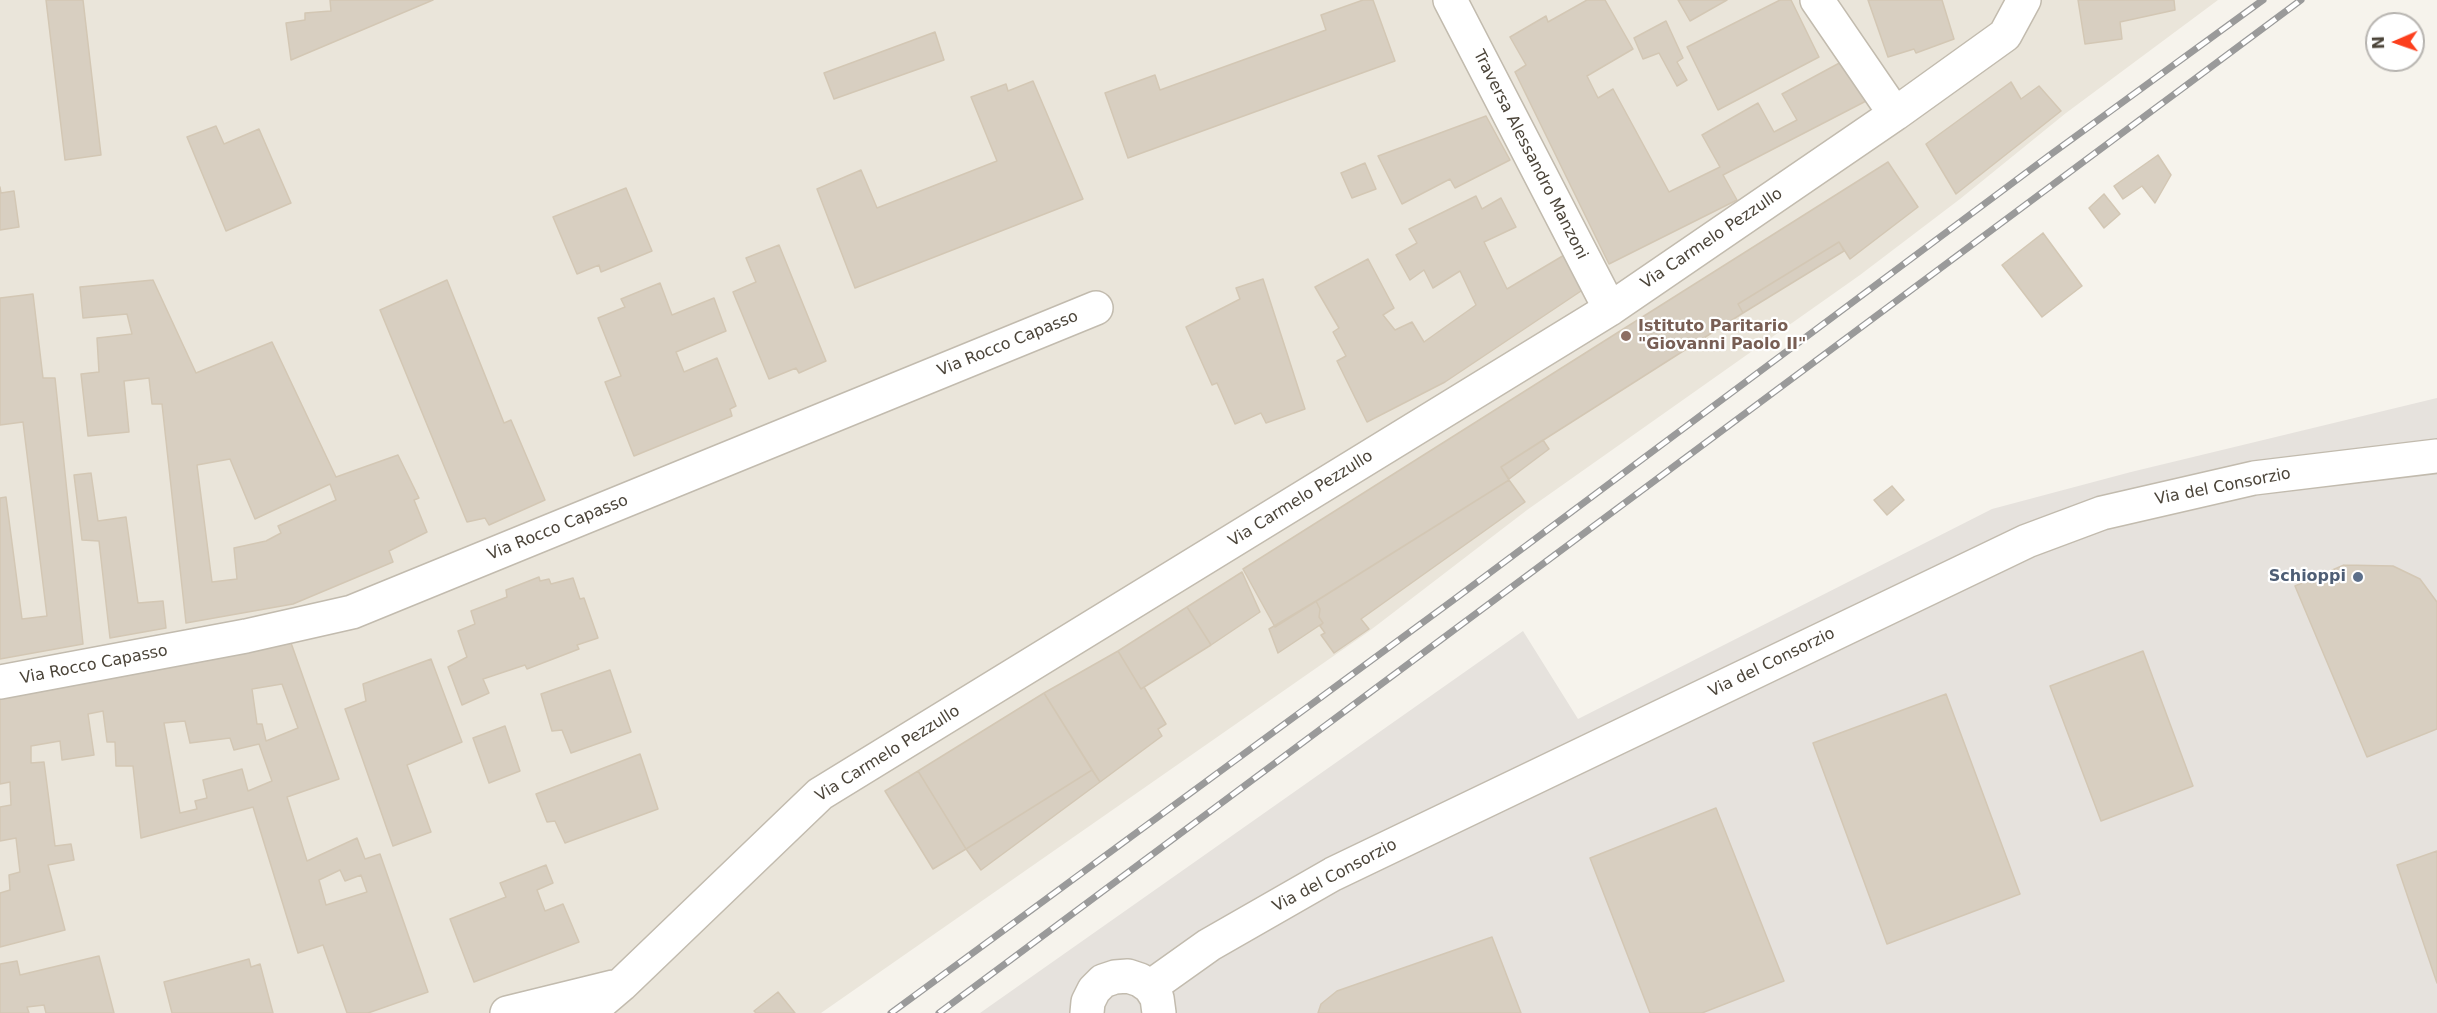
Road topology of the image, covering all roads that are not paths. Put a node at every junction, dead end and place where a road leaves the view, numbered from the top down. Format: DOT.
graph roads {
  1 [pos="1450,0"];
  2 [pos="1817,0"];
  3 [pos="2024,0"];
  4 [pos="1895,114"];
  5 [pos="1096,308"];
  6 [pos="1610,309"];
  7 [pos="2437,456"];
  8 [pos="0,682"];
  9 [pos="621,986"];
  10 [pos="1154,1000"];
  11 [pos="507,1013"];
  12 [pos="588,1013"];
  13 [pos="1087,1013"];
  1 -- 6 [label="street, Traversa Alessandro Manzoni"];
  2 -- 4 [label="street"];
  3 -- 4 [label="street, Via Carmelo Pezzullo"];
  4 -- 6 [label="street, Via Carmelo Pezzullo"];
  5 -- 8 [label="street, Via Rocco Capasso"];
  6 -- 9 [label="street, Via Carmelo Pezzullo"];
  7 -- 10 [label="street, Via del Consorzio"];
  9 -- 11 [label="street"];
  9 -- 12 [label="street, Via Carmelo Pezzullo"];
  10 -- 13 [label="street"];
}
